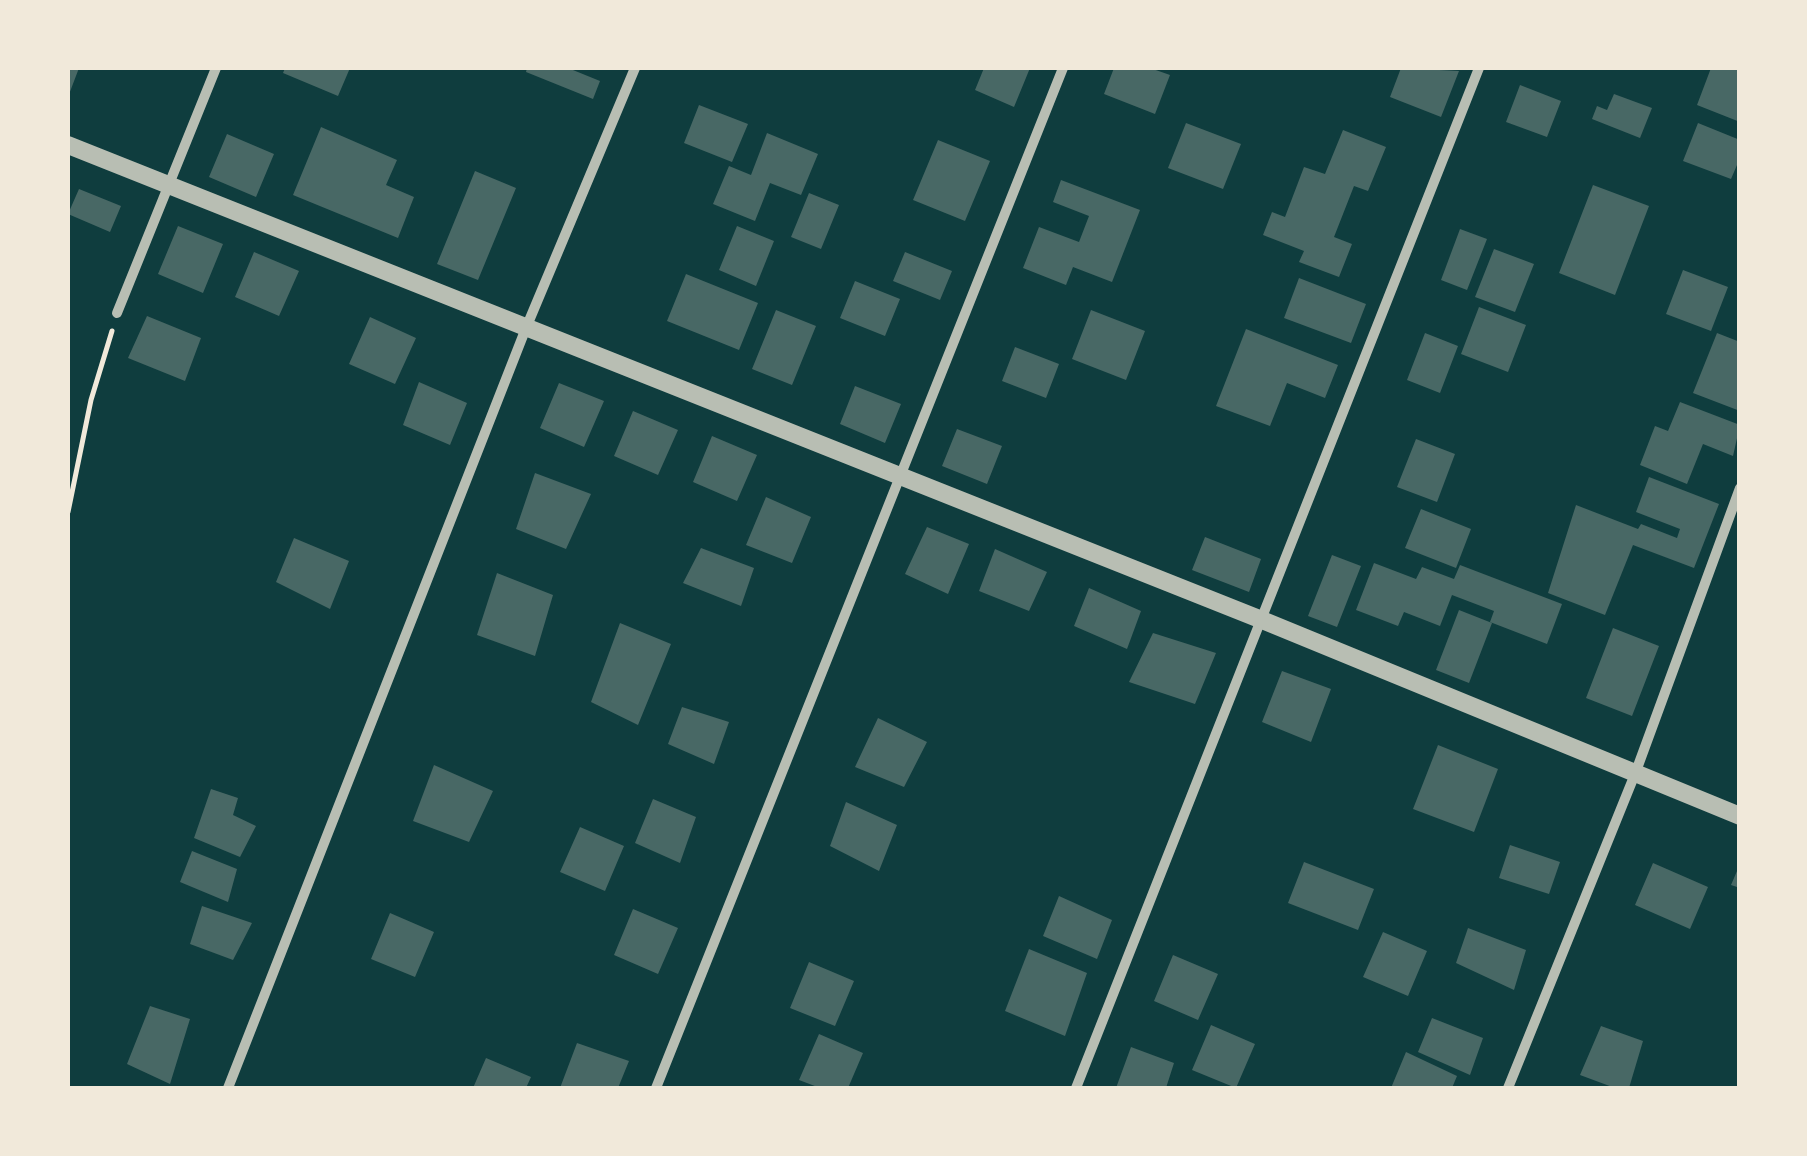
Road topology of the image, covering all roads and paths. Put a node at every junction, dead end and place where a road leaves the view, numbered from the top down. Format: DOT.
graph roads {
  1 [pos="216,68"];
  2 [pos="635,68"];
  3 [pos="1063,68"];
  4 [pos="1479,68"];
  5 [pos="68,145"];
  6 [pos="168,185"];
  7 [pos="117,313"];
  8 [pos="526,328"];
  9 [pos="897,478"];
  10 [pos="1740,488"];
  11 [pos="68,512"];
  12 [pos="1262,620"];
  13 [pos="1636,774"];
  14 [pos="1740,816"];
  15 [pos="228,1088"];
  16 [pos="656,1088"];
  17 [pos="1076,1088"];
  18 [pos="1508,1088"];
  1 -- 6 [label="street"];
  2 -- 8 [label="street"];
  3 -- 9 [label="street"];
  4 -- 12 [label="street"];
  5 -- 6 [label="street"];
  6 -- 7 [label="street"];
  6 -- 8 [label="street"];
  7 -- 11 [label="path"];
  8 -- 9 [label="street"];
  8 -- 15 [label="street"];
  9 -- 12 [label="street"];
  9 -- 16 [label="street"];
  10 -- 13 [label="street"];
  12 -- 13 [label="street"];
  12 -- 17 [label="street"];
  13 -- 14 [label="street"];
  13 -- 18 [label="street"];
}
